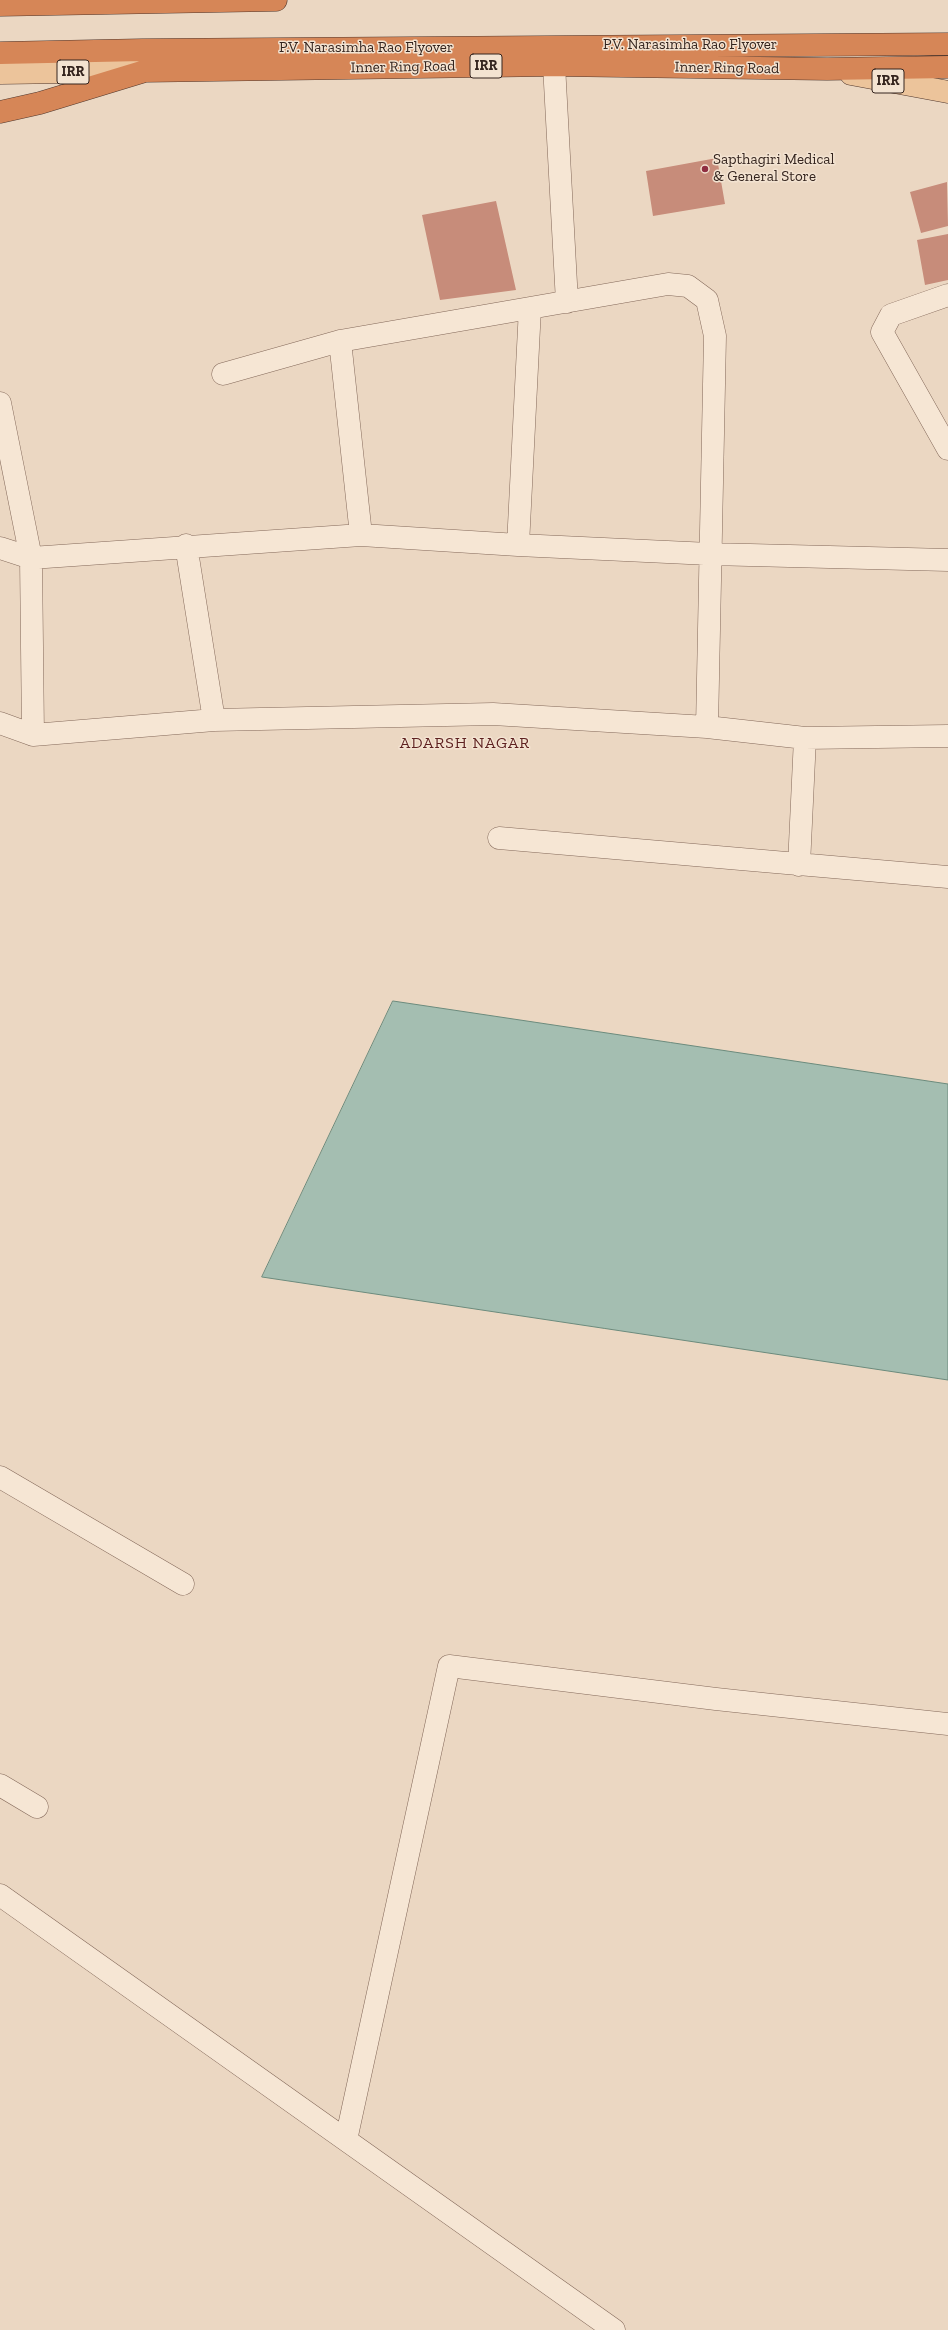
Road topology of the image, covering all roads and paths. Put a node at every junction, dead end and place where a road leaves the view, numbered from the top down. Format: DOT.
graph roads {
  1 [pos="276,0"];
  2 [pos="0,5"];
  3 [pos="948,44"];
  4 [pos="0,53"];
  5 [pos="554,65"];
  6 [pos="948,67"];
  7 [pos="827,69"];
  8 [pos="145,71"];
  9 [pos="0,74"];
  10 [pos="948,92"];
  11 [pos="0,112"];
  12 [pos="948,295"];
  13 [pos="567,302"];
  14 [pos="530,308"];
  15 [pos="340,341"];
  16 [pos="223,374"];
  17 [pos="0,403"];
  18 [pos="948,449"];
  19 [pos="362,534"];
  20 [pos="186,546"];
  21 [pos="518,546"];
  22 [pos="0,548"];
  23 [pos="710,554"];
  24 [pos="31,558"];
  25 [pos="948,560"];
  26 [pos="214,720"];
  27 [pos="0,723"];
  28 [pos="707,727"];
  29 [pos="33,735"];
  30 [pos="948,736"];
  31 [pos="805,738"];
  32 [pos="498,838"];
  33 [pos="799,865"];
  34 [pos="948,877"];
  35 [pos="0,1477"];
  36 [pos="183,1584"];
  37 [pos="948,1724"];
  38 [pos="0,1785"];
  39 [pos="37,1807"];
  40 [pos="0,1895"];
  41 [pos="346,2140"];
  42 [pos="614,2330"];
  1 -- 2 [label="highway"];
  3 -- 4 [label="highway, P.V. Narasimha Rao Flyover"];
  5 -- 7 [label="highway, Inner Ring Road / IRR"];
  5 -- 8 [label="highway, Inner Ring Road / IRR"];
  5 -- 13 [label="street"];
  6 -- 7 [label="highway, IRR"];
  7 -- 10 [label="main road, Inner Ring Road / IRR"];
  8 -- 9 [label="main road, Inner Ring Road / IRR"];
  8 -- 11 [label="highway"];
  12 -- 18 [label="street"];
  13 -- 14 [label="street"];
  13 -- 23 [label="street"];
  14 -- 15 [label="street"];
  14 -- 21 [label="street"];
  15 -- 16 [label="street"];
  15 -- 19 [label="street"];
  17 -- 24 [label="street"];
  19 -- 20 [label="street"];
  19 -- 21 [label="street"];
  20 -- 24 [label="street"];
  20 -- 26 [label="street"];
  21 -- 23 [label="street"];
  22 -- 24 [label="street"];
  23 -- 25 [label="street"];
  23 -- 28 [label="street"];
  24 -- 29 [label="street"];
  26 -- 28 [label="street"];
  26 -- 29 [label="street"];
  27 -- 29 [label="street"];
  28 -- 31 [label="street"];
  30 -- 31 [label="street"];
  31 -- 33 [label="street"];
  32 -- 33 [label="street"];
  33 -- 34 [label="street"];
  35 -- 36 [label="street"];
  37 -- 41 [label="street"];
  38 -- 39 [label="street"];
  40 -- 41 [label="street"];
  41 -- 42 [label="street"];
}
